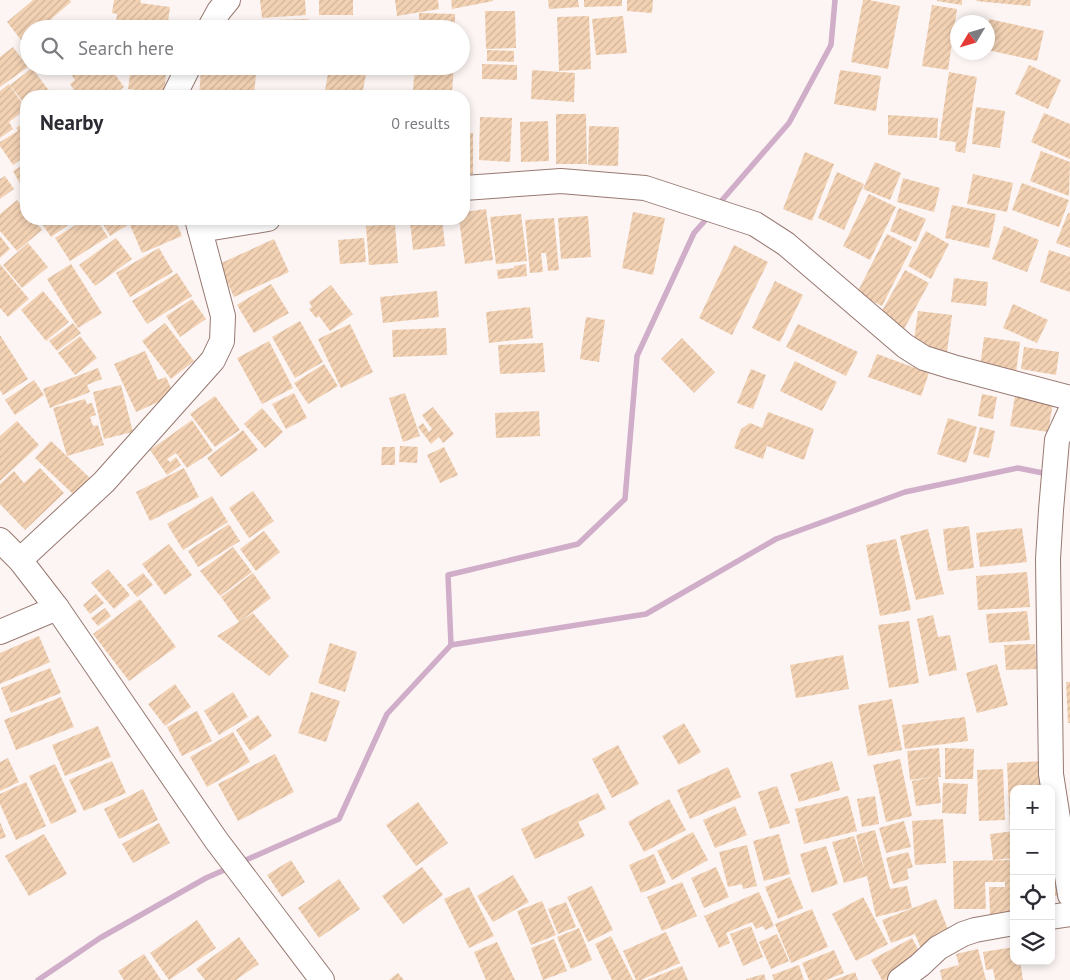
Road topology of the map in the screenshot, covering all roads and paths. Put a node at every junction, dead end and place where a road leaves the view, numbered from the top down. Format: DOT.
graph roads {
  1 [pos="228,0"];
  2 [pos="214,20"];
  3 [pos="184,75"];
  4 [pos="177,90"];
  5 [pos="470,188"];
  6 [pos="198,225"];
  7 [pos="1070,398"];
  8 [pos="1070,412"];
  9 [pos="0,540"];
  10 [pos="20,560"];
  11 [pos="57,608"];
  12 [pos="0,632"];
  13 [pos="1070,895"];
  14 [pos="1070,914"];
  15 [pos="1055,916"];
  16 [pos="1010,924"];
  17 [pos="322,980"];
  18 [pos="900,980"];
  1 -- 2 [label="street"];
  3 -- 4 [label="street"];
  5 -- 7 [label="street"];
  6 -- 10 [label="street"];
  8 -- 13 [label="street"];
  9 -- 10 [label="street"];
  10 -- 11 [label="street"];
  11 -- 12 [label="street"];
  11 -- 17 [label="street"];
  14 -- 15 [label="street"];
  16 -- 18 [label="street"];
}
